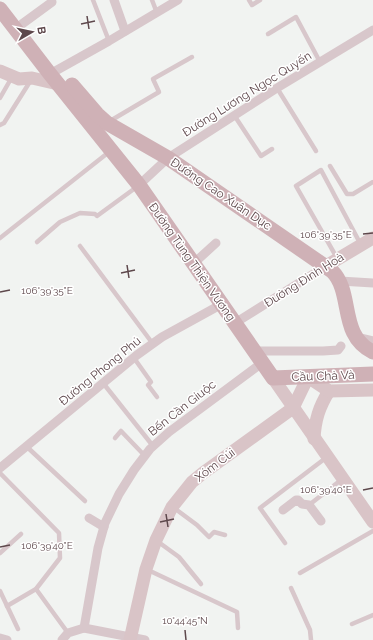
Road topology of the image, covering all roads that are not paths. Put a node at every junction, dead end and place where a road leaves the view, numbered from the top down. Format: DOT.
graph roads {
  1 [pos="4,0"];
  2 [pos="92,0"];
  3 [pos="114,0"];
  4 [pos="152,0"];
  5 [pos="178,0"];
  6 [pos="249,0"];
  7 [pos="260,0"];
  8 [pos="52,2"];
  9 [pos="0,9"];
  10 [pos="157,13"];
  11 [pos="22,24"];
  12 [pos="373,30"];
  13 [pos="126,31"];
  14 [pos="268,34"];
  15 [pos="109,41"];
  16 [pos="192,57"];
  17 [pos="320,62"];
  18 [pos="0,71"];
  19 [pos="55,76"];
  20 [pos="12,77"];
  21 [pos="32,78"];
  22 [pos="277,88"];
  23 [pos="0,98"];
  24 [pos="234,115"];
  25 [pos="107,123"];
  26 [pos="0,125"];
  27 [pos="272,149"];
  28 [pos="111,151"];
  29 [pos="316,151"];
  30 [pos="168,158"];
  31 [pos="330,166"];
  32 [pos="373,182"];
  33 [pos="139,185"];
  34 [pos="0,238"];
  35 [pos="373,238"];
  36 [pos="37,242"];
  37 [pos="216,243"];
  38 [pos="361,245"];
  39 [pos="80,246"];
  40 [pos="332,263"];
  41 [pos="193,264"];
  42 [pos="340,281"];
  43 [pos="373,284"];
  44 [pos="222,304"];
  45 [pos="235,322"];
  46 [pos="356,336"];
  47 [pos="373,341"];
  48 [pos="153,344"];
  49 [pos="342,346"];
  50 [pos="373,352"];
  51 [pos="258,357"];
  52 [pos="134,358"];
  53 [pos="373,374"];
  54 [pos="308,377"];
  55 [pos="273,378"];
  56 [pos="103,383"];
  57 [pos="373,390"];
  58 [pos="329,392"];
  59 [pos="157,397"];
  60 [pos="293,408"];
  61 [pos="115,438"];
  62 [pos="314,439"];
  63 [pos="26,446"];
  64 [pos="153,446"];
  65 [pos="145,456"];
  66 [pos="326,457"];
  67 [pos="0,468"];
  68 [pos="0,473"];
  69 [pos="343,479"];
  70 [pos="85,501"];
  71 [pos="309,505"];
  72 [pos="172,507"];
  73 [pos="283,510"];
  74 [pos="89,518"];
  75 [pos="321,521"];
  76 [pos="373,522"];
  77 [pos="104,527"];
  78 [pos="373,530"];
  79 [pos="21,534"];
  80 [pos="225,535"];
  81 [pos="156,540"];
  82 [pos="285,543"];
  83 [pos="0,553"];
  84 [pos="187,567"];
  85 [pos="146,569"];
  86 [pos="300,573"];
  87 [pos="291,588"];
  88 [pos="36,589"];
  89 [pos="0,591"];
  90 [pos="7,606"];
  91 [pos="373,614"];
  92 [pos="352,624"];
  93 [pos="84,628"];
  94 [pos="238,628"];
  95 [pos="18,629"];
  96 [pos="65,637"];
  97 [pos="0,638"];
  98 [pos="130,639"];
  99 [pos="7,640"];
  100 [pos="145,640"];
  101 [pos="311,640"];
  1 -- 11 [label="main road, Đường Tùng Thiện Vương"];
  2 -- 15 [label="lane"];
  3 -- 13 [label="street"];
  4 -- 10 [label="lane"];
  5 -- 10 [label="street"];
  6 -- 7 [label="lane"];
  8 -- 11 [label="street"];
  9 -- 19 [label="main road, Đường Tùng Thiện Vương"];
  10 -- 13 [label="street"];
  11 -- 19 [label="main road, Đường Tùng Thiện Vương"];
  12 -- 17 [label="street, Đường Lương Ngọc Quyến"];
  13 -- 15 [label="street"];
  14 -- 17 [label="lane"];
  15 -- 19 [label="street"];
  16 -- 25 [label="lane"];
  17 -- 22 [label="street, Đường Lương Ngọc Quyến"];
  18 -- 20 [label="street"];
  19 -- 21 [label="street"];
  19 -- 25 [label="main road, Đường Tùng Thiện Vương"];
  19 -- 28 [label="main road, Đường Tùng Thiện Vương"];
  20 -- 21 [label="street"];
  20 -- 23 [label="lane"];
  21 -- 26 [label="lane"];
  22 -- 24 [label="street, Đường Lương Ngọc Quyến"];
  22 -- 29 [label="lane"];
  24 -- 27 [label="lane"];
  24 -- 30 [label="street, Đường Lương Ngọc Quyến"];
  25 -- 30 [label="main road, Đường Cao Xuân Dục"];
  28 -- 33 [label="main road, Đường Tùng Thiện Vương"];
  28 -- 34 [label="lane"];
  30 -- 33 [label="street, Đường Lương Ngọc Quyến"];
  30 -- 40 [label="main road, Đường Cao Xuân Dục"];
  31 -- 32 [label="lane"];
  33 -- 36 [label="lane"];
  33 -- 41 [label="main road, Đường Tùng Thiện Vương"];
  35 -- 38 [label="street, Đường Đình Hoà"];
  37 -- 41 [label="street"];
  38 -- 40 [label="street, Đường Đình Hoà"];
  38 -- 40 [label="lane"];
  39 -- 48 [label="lane"];
  40 -- 42 [label="main road, Đường Cao Xuân Dục"];
  40 -- 45 [label="street, Đường Đình Hoà"];
  41 -- 44 [label="main road, Đường Tùng Thiện Vương"];
  42 -- 43 [label="street"];
  42 -- 46 [label="main road"];
  44 -- 45 [label="main road, Đường Tùng Thiện Vương"];
  44 -- 48 [label="street, Đường Phong Phú"];
  45 -- 51 [label="main road, Đường Tùng Thiện Vương"];
  46 -- 47 [label="street"];
  46 -- 50 [label="main road"];
  48 -- 52 [label="street, Đường Phong Phú"];
  49 -- 51 [label="street"];
  51 -- 55 [label="main road, Đường Tùng Thiện Vương"];
  51 -- 64 [label="street, Bến Cần Giuộc"];
  52 -- 56 [label="street, Đường Phong Phú"];
  52 -- 59 [label="lane"];
  53 -- 54 [label="main road, Cầu Chà Và"];
  54 -- 55 [label="main road, Cầu Chà Và"];
  54 -- 58 [label="street"];
  54 -- 60 [label="street, Xóm Củi"];
  55 -- 60 [label="street, Đường Tùng Thiện Vương"];
  56 -- 63 [label="street, Đường Phong Phú"];
  56 -- 64 [label="lane"];
  57 -- 58 [label="street"];
  58 -- 62 [label="street"];
  60 -- 62 [label="street, Đường Tùng Thiện Vương"];
  60 -- 72 [label="street, Xóm Củi"];
  61 -- 65 [label="lane"];
  62 -- 66 [label="street, Đường Tùng Thiện Vương"];
  63 -- 67 [label="street, Đường Phong Phú"];
  63 -- 70 [label="lane"];
  64 -- 65 [label="street, Bến Cần Giuộc"];
  65 -- 77 [label="street, Bến Cần Giuộc"];
  66 -- 69 [label="street, Đường Tùng Thiện Vương"];
  66 -- 82 [label="lane"];
  68 -- 88 [label="lane"];
  69 -- 71 [label="lane"];
  69 -- 76 [label="street, Đường Tùng Thiện Vương"];
  71 -- 73 [label="street"];
  71 -- 75 [label="street"];
  72 -- 80 [label="lane"];
  72 -- 81 [label="street, Xóm Củi"];
  74 -- 77 [label="street"];
  77 -- 93 [label="street, Bến Cần Giuộc"];
  78 -- 86 [label="lane"];
  79 -- 83 [label="lane"];
  81 -- 84 [label="lane"];
  81 -- 85 [label="street, Xóm Củi"];
  85 -- 94 [label="lane"];
  85 -- 98 [label="street, Xóm Củi"];
  87 -- 101 [label="lane"];
  88 -- 90 [label="lane"];
  88 -- 96 [label="lane"];
  89 -- 90 [label="lane"];
  90 -- 95 [label="lane"];
  91 -- 92 [label="lane"];
  93 -- 96 [label="street"];
  93 -- 98 [label="street"];
  97 -- 99 [label="street"];
  98 -- 100 [label="street"];
}
